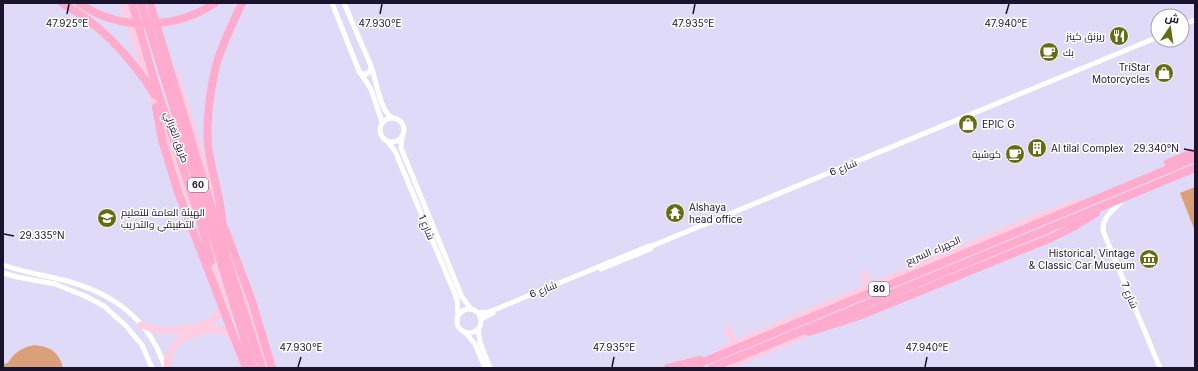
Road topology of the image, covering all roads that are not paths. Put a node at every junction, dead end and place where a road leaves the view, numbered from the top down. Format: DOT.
graph roads {
  1 [pos="62,3"];
  2 [pos="79,3"];
  3 [pos="124,3"];
  4 [pos="132,3"];
  5 [pos="141,3"];
  6 [pos="150,3"];
  7 [pos="154,3"];
  8 [pos="215,3"];
  9 [pos="242,3"];
  10 [pos="332,3"];
  11 [pos="344,3"];
  12 [pos="1150,39"];
  13 [pos="371,67"];
  14 [pos="358,71"];
  15 [pos="156,107"];
  16 [pos="392,117"];
  17 [pos="382,122"];
  18 [pos="402,136"];
  19 [pos="387,141"];
  20 [pos="185,144"];
  21 [pos="1195,153"];
  22 [pos="1195,158"];
  23 [pos="1195,168"];
  24 [pos="1195,172"];
  25 [pos="1123,187"];
  26 [pos="211,189"];
  27 [pos="1120,203"];
  28 [pos="1096,213"];
  29 [pos="652,246"];
  30 [pos="226,256"];
  31 [pos="211,261"];
  32 [pos="3,265"];
  33 [pos="3,272"];
  34 [pos="864,274"];
  35 [pos="866,288"];
  36 [pos="91,290"];
  37 [pos="222,292"];
  38 [pos="85,296"];
  39 [pos="119,303"];
  40 [pos="471,309"];
  41 [pos="111,312"];
  42 [pos="478,313"];
  43 [pos="458,316"];
  44 [pos="481,319"];
  45 [pos="141,326"];
  46 [pos="478,329"];
  47 [pos="728,329"];
  48 [pos="465,332"];
  49 [pos="781,339"];
  50 [pos="734,345"];
  51 [pos="239,346"];
  52 [pos="714,357"];
  53 [pos="152,368"];
  54 [pos="166,368"];
  55 [pos="246,368"];
  56 [pos="253,368"];
  57 [pos="262,368"];
  58 [pos="267,368"];
  59 [pos="272,368"];
  60 [pos="485,368"];
  61 [pos="490,368"];
  62 [pos="668,368"];
  63 [pos="681,368"];
  64 [pos="689,368"];
  65 [pos="712,368"];
  66 [pos="725,368"];
  67 [pos="1160,368"];
  1 -- 20 [label="highway"];
  2 -- 8 [label="highway"];
  3 -- 15 [label="main road, طريق الغزالي"];
  4 -- 31 [label="highway"];
  5 -- 20 [label="highway, طريق الغزالي / 60"];
  6 -- 30 [label="highway, طريق الغزالي / 60"];
  7 -- 26 [label="main road, طريق الغزالي"];
  9 -- 30 [label="highway"];
  10 -- 14 [label="street"];
  11 -- 13 [label="street"];
  12 -- 29 [label="street, شارع 6"];
  13 -- 14 [label="street"];
  13 -- 16 [label="street"];
  14 -- 17 [label="street"];
  15 -- 31 [label="main road, طريق الغزالي"];
  15 -- 55 [label="highway"];
  16 -- 17 [label="street"];
  16 -- 18 [label="street"];
  17 -- 19 [label="street"];
  18 -- 19 [label="street"];
  18 -- 40 [label="street, شارع 1"];
  19 -- 43 [label="street, شارع 1"];
  20 -- 56 [label="highway, طريق الغزالي / 60"];
  21 -- 25 [label="highway"];
  21 -- 35 [label="main road, الجهراء السريع"];
  22 -- 25 [label="highway, الجهراء السريع / 80"];
  23 -- 49 [label="highway, 80"];
  24 -- 27 [label="main road"];
  25 -- 52 [label="highway, الجهراء السريع / 80"];
  26 -- 58 [label="main road, طريق الغزالي"];
  26 -- 59 [label="highway"];
  27 -- 28 [label="main road"];
  27 -- 67 [label="street, شارع 7"];
  28 -- 49 [label="highway"];
  28 -- 66 [label="main road"];
  29 -- 42 [label="street, شارع 6"];
  29 -- 44 [label="street, شارع 6"];
  30 -- 57 [label="highway, طريق الغزالي / 60"];
  31 -- 37 [label="main road, طريق الغزالي"];
  32 -- 36 [label="street"];
  33 -- 38 [label="street"];
  34 -- 35 [label="main road"];
  35 -- 50 [label="main road, الجهراء السريع"];
  36 -- 38 [label="street"];
  36 -- 39 [label="street"];
  37 -- 45 [label="main road"];
  37 -- 51 [label="main road, طريق الغزالي"];
  38 -- 41 [label="street"];
  39 -- 41 [label="street"];
  39 -- 45 [label="street"];
  40 -- 42 [label="street"];
  40 -- 43 [label="street"];
  41 -- 53 [label="street"];
  42 -- 44 [label="street"];
  43 -- 48 [label="street"];
  44 -- 46 [label="street"];
  45 -- 54 [label="street"];
  46 -- 48 [label="street"];
  46 -- 61 [label="street"];
  47 -- 50 [label="main road"];
  48 -- 60 [label="street"];
  49 -- 65 [label="highway, 80"];
  50 -- 63 [label="main road, الجهراء السريع"];
  51 -- 54 [label="main road"];
  51 -- 55 [label="main road, طريق الغزالي"];
  52 -- 62 [label="highway"];
  52 -- 64 [label="highway, الجهراء السريع / 80"];
}
